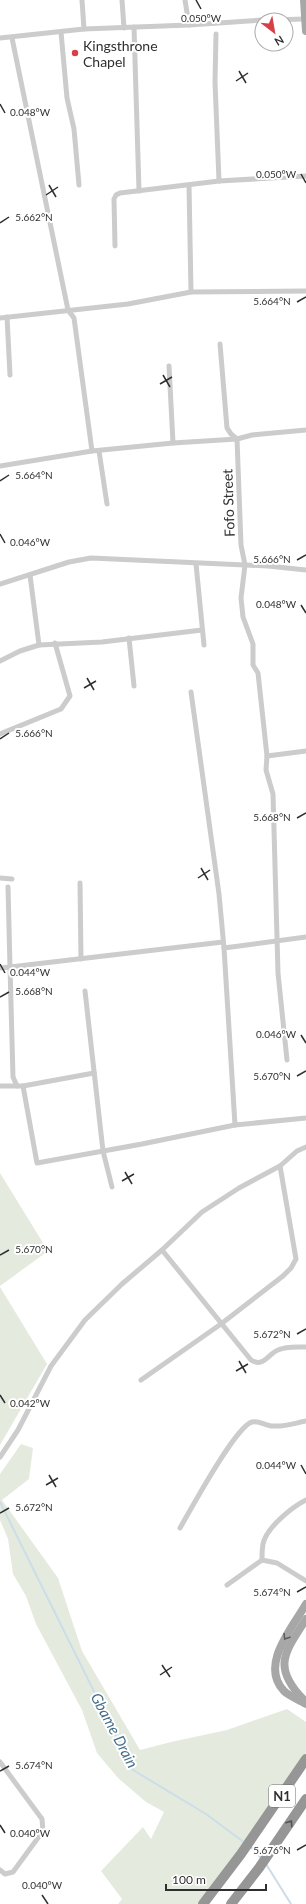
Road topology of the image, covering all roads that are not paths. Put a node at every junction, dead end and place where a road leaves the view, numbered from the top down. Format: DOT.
graph roads {
  1 [pos="82,0"];
  2 [pos="122,0"];
  3 [pos="185,0"];
  4 [pos="304,0"];
  5 [pos="305,18"];
  6 [pos="294,19"];
  7 [pos="254,21"];
  8 [pos="189,25"];
  9 [pos="134,27"];
  10 [pos="124,28"];
  11 [pos="84,29"];
  12 [pos="306,31"];
  13 [pos="61,32"];
  14 [pos="216,34"];
  15 [pos="0,38"];
  16 [pos="12,38"];
  17 [pos="306,176"];
  18 [pos="219,181"];
  19 [pos="79,184"];
  20 [pos="189,185"];
  21 [pos="139,191"];
  22 [pos="115,246"];
  23 [pos="306,291"];
  24 [pos="191,292"];
  25 [pos="68,310"];
  26 [pos="7,317"];
  27 [pos="0,318"];
  28 [pos="220,344"];
  29 [pos="169,366"];
  30 [pos="10,375"];
  31 [pos="306,430"];
  32 [pos="237,439"];
  33 [pos="173,443"];
  34 [pos="92,451"];
  35 [pos="99,451"];
  36 [pos="0,466"];
  37 [pos="107,504"];
  38 [pos="196,564"];
  39 [pos="244,565"];
  40 [pos="306,570"];
  41 [pos="30,575"];
  42 [pos="0,584"];
  43 [pos="202,630"];
  44 [pos="129,638"];
  45 [pos="55,643"];
  46 [pos="39,645"];
  47 [pos="204,645"];
  48 [pos="0,661"];
  49 [pos="134,686"];
  50 [pos="192,692"];
  51 [pos="0,734"];
  52 [pos="306,751"];
  53 [pos="267,756"];
  54 [pos="0,878"];
  55 [pos="12,879"];
  56 [pos="80,883"];
  57 [pos="8,887"];
  58 [pos="306,937"];
  59 [pos="277,940"];
  60 [pos="224,945"];
  61 [pos="81,958"];
  62 [pos="10,967"];
  63 [pos="0,968"];
  64 [pos="85,991"];
  65 [pos="287,1060"];
  66 [pos="94,1073"];
  67 [pos="0,1086"];
  68 [pos="17,1086"];
  69 [pos="24,1086"];
  70 [pos="306,1118"];
  71 [pos="234,1124"];
  72 [pos="306,1147"];
  73 [pos="103,1152"];
  74 [pos="280,1166"];
  75 [pos="112,1187"];
  76 [pos="162,1250"];
  77 [pos="221,1324"];
  78 [pos="306,1347"];
  79 [pos="141,1380"];
  80 [pos="306,1421"];
  81 [pos="0,1457"];
  82 [pos="306,1500"];
  83 [pos="180,1528"];
  84 [pos="262,1560"];
  85 [pos="306,1581"];
  86 [pos="227,1585"];
  87 [pos="306,1604"];
  88 [pos="306,1619"];
  89 [pos="306,1703"];
  90 [pos="306,1760"];
  91 [pos="0,1762"];
  92 [pos="306,1799"];
  93 [pos="0,1870"];
  94 [pos="203,1904"];
  95 [pos="231,1904"];
  1 -- 11 [label="street"];
  2 -- 10 [label="street"];
  3 -- 8 [label="street"];
  4 -- 5 [label="main road"];
  5 -- 6 [label="street"];
  5 -- 12 [label="main road"];
  7 -- 8 [label="street"];
  8 -- 9 [label="street"];
  9 -- 10 [label="street"];
  9 -- 21 [label="street"];
  10 -- 11 [label="street"];
  11 -- 13 [label="street"];
  13 -- 16 [label="street"];
  13 -- 19 [label="street"];
  14 -- 18 [label="street"];
  15 -- 16 [label="street"];
  16 -- 25 [label="street"];
  17 -- 18 [label="street"];
  18 -- 20 [label="street"];
  20 -- 21 [label="street"];
  20 -- 24 [label="street"];
  21 -- 22 [label="street"];
  23 -- 24 [label="street"];
  24 -- 25 [label="street"];
  25 -- 26 [label="street"];
  25 -- 34 [label="street"];
  26 -- 27 [label="street"];
  26 -- 30 [label="street"];
  28 -- 32 [label="street"];
  29 -- 33 [label="street"];
  31 -- 32 [label="street"];
  32 -- 33 [label="street"];
  32 -- 39 [label="street, Fofo Street"];
  33 -- 35 [label="street"];
  34 -- 35 [label="street"];
  34 -- 36 [label="street"];
  35 -- 37 [label="street"];
  38 -- 39 [label="street"];
  38 -- 41 [label="street"];
  38 -- 43 [label="street"];
  39 -- 40 [label="street"];
  39 -- 53 [label="street, Fofo Street"];
  41 -- 42 [label="street"];
  41 -- 46 [label="street"];
  43 -- 44 [label="street"];
  43 -- 47 [label="street"];
  44 -- 45 [label="street"];
  44 -- 49 [label="street"];
  45 -- 46 [label="street"];
  45 -- 51 [label="street"];
  46 -- 48 [label="street"];
  50 -- 60 [label="street"];
  52 -- 53 [label="street"];
  53 -- 59 [label="street, Fofo Street"];
  54 -- 55 [label="street"];
  56 -- 61 [label="street"];
  57 -- 62 [label="street"];
  58 -- 59 [label="street"];
  59 -- 60 [label="street"];
  59 -- 65 [label="street, Fofo Street"];
  60 -- 61 [label="street"];
  60 -- 71 [label="street"];
  61 -- 62 [label="street"];
  62 -- 63 [label="street"];
  62 -- 68 [label="street"];
  64 -- 66 [label="street"];
  66 -- 69 [label="street"];
  66 -- 73 [label="street"];
  67 -- 68 [label="street"];
  68 -- 69 [label="street"];
  69 -- 73 [label="street"];
  70 -- 71 [label="street"];
  71 -- 73 [label="street"];
  72 -- 74 [label="street"];
  73 -- 75 [label="street"];
  74 -- 76 [label="street"];
  74 -- 77 [label="street"];
  76 -- 77 [label="street"];
  76 -- 81 [label="street"];
  77 -- 78 [label="street"];
  77 -- 79 [label="street"];
  80 -- 83 [label="street"];
  82 -- 84 [label="street"];
  84 -- 85 [label="street"];
  84 -- 86 [label="street"];
  87 -- 89 [label="main road, one-way"];
  88 -- 89 [label="main road"];
  90 -- 94 [label="highway, N1"];
  91 -- 93 [label="street"];
  95 -- 92 [label="highway, N1, one-way"];
}
